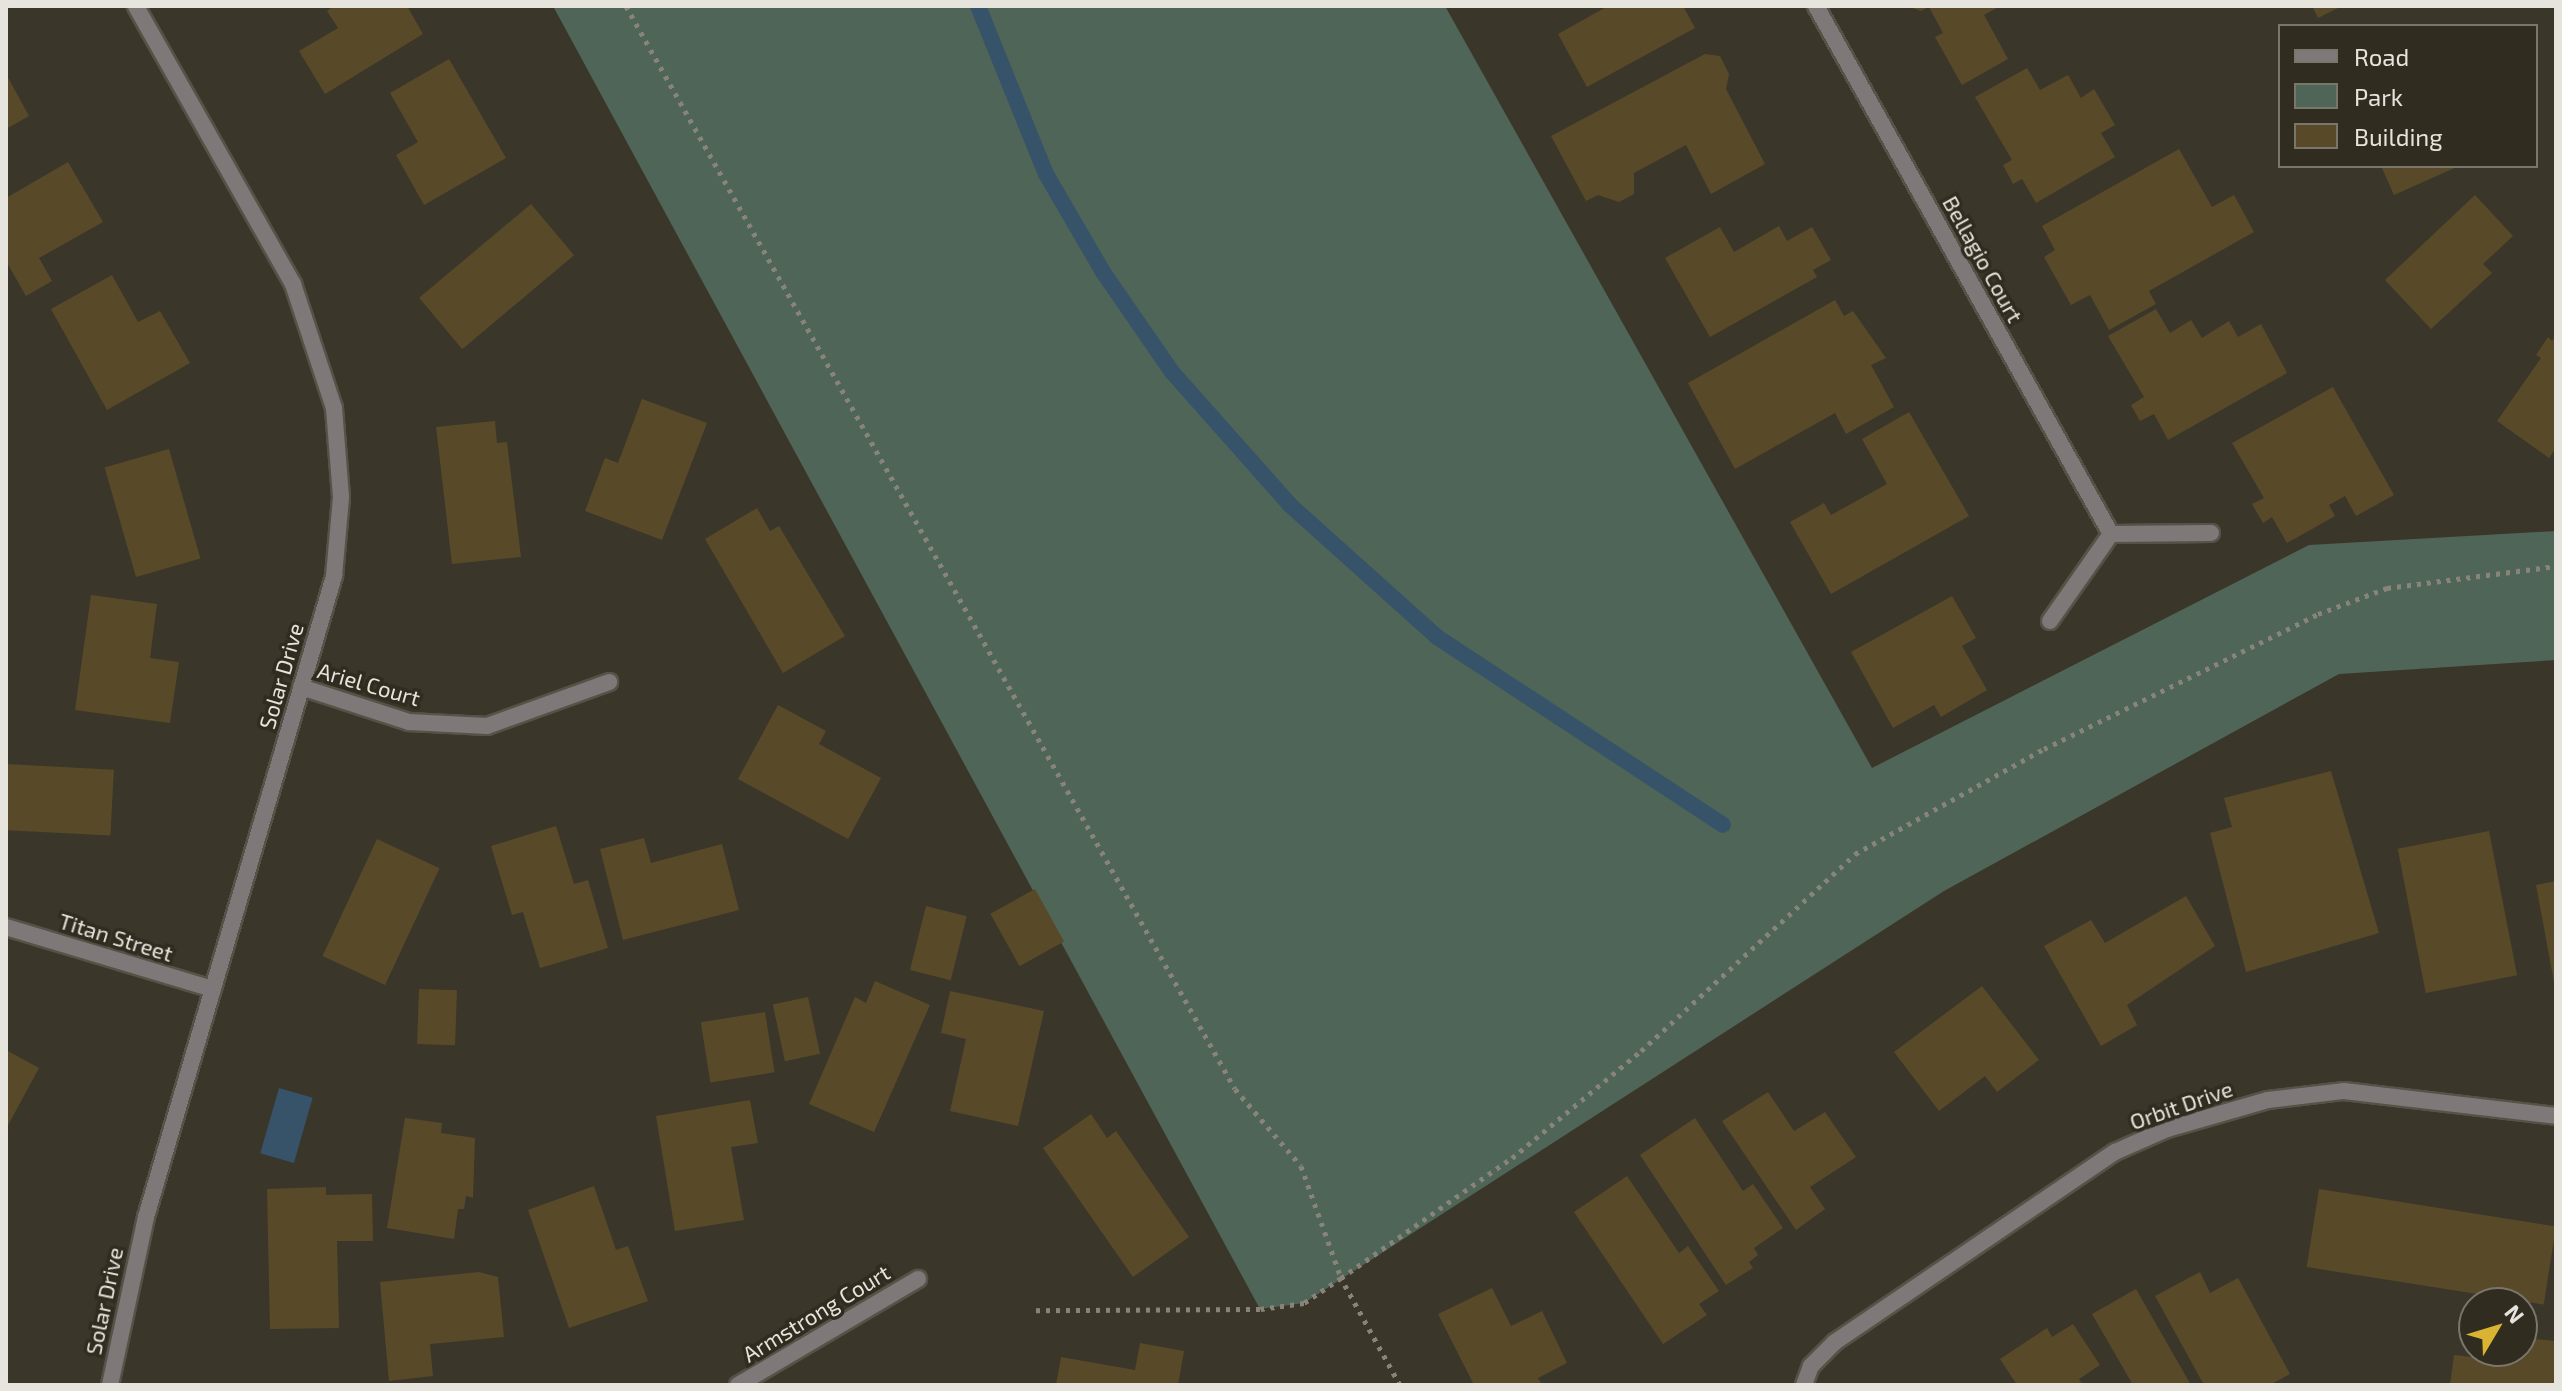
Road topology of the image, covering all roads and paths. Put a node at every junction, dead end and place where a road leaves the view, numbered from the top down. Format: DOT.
graph roads {
  1 [pos="136,6"];
  2 [pos="626,6"];
  3 [pos="1816,6"];
  4 [pos="2211,533"];
  5 [pos="2111,534"];
  6 [pos="2556,566"];
  7 [pos="2050,621"];
  8 [pos="609,682"];
  9 [pos="301,687"];
  10 [pos="6,927"];
  11 [pos="213,989"];
  12 [pos="2556,1116"];
  13 [pos="1341,1278"];
  14 [pos="918,1279"];
  15 [pos="1031,1310"];
  16 [pos="110,1385"];
  17 [pos="738,1385"];
  18 [pos="1400,1385"];
  19 [pos="1804,1385"];
  1 -- 9 [label="street, Solar Drive"];
  2 -- 13 [label="path"];
  3 -- 5 [label="street, Bellagio Court"];
  4 -- 5 [label="street"];
  5 -- 7 [label="street"];
  6 -- 13 [label="path"];
  8 -- 9 [label="street, Ariel Court"];
  9 -- 11 [label="street, Solar Drive"];
  10 -- 11 [label="street, Titan Street"];
  11 -- 16 [label="street, Solar Drive"];
  12 -- 19 [label="street, Orbit Drive"];
  13 -- 15 [label="path"];
  13 -- 18 [label="path"];
  14 -- 17 [label="street, Armstrong Court"];
}
